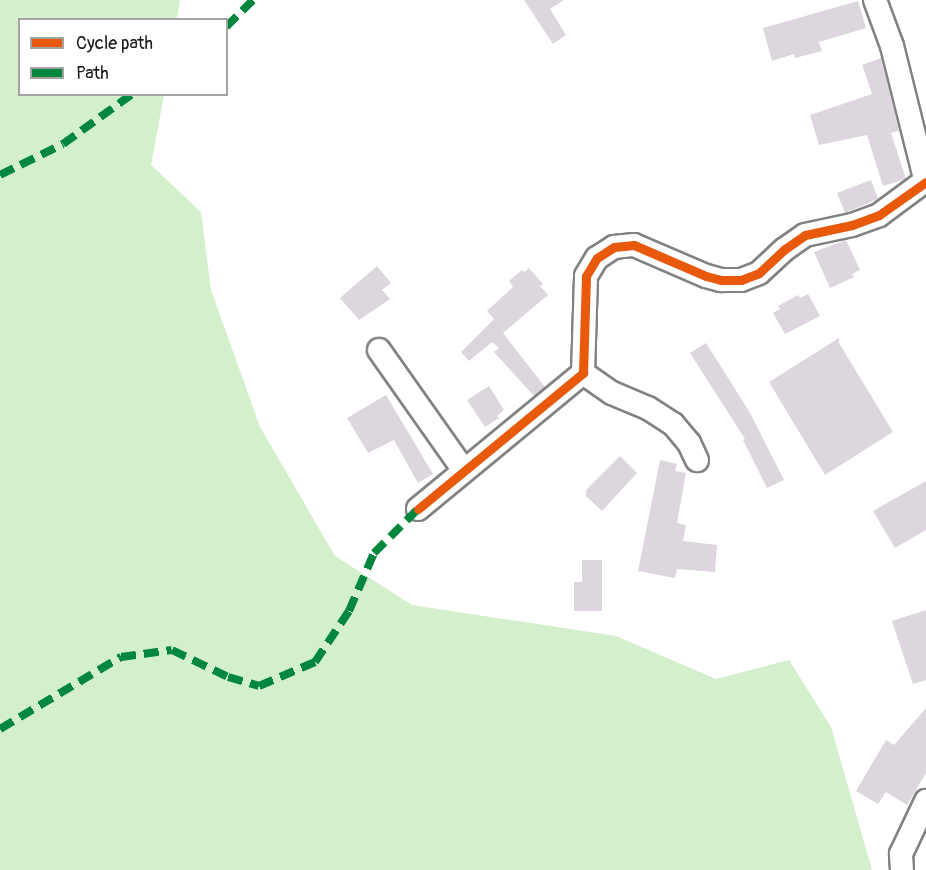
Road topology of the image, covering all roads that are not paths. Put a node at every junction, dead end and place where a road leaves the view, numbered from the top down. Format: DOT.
graph roads {
  1 [pos="880,2"];
  2 [pos="926,181"];
  3 [pos="379,350"];
  4 [pos="583,373"];
  5 [pos="696,460"];
  6 [pos="463,469"];
  7 [pos="418,509"];
  8 [pos="926,801"];
  9 [pos="902,870"];
  1 -- 2 [label="street"];
  2 -- 4 [label="street"];
  3 -- 6 [label="street"];
  4 -- 5 [label="street"];
  4 -- 6 [label="street"];
  6 -- 7 [label="street"];
  8 -- 9 [label="street"];
}
